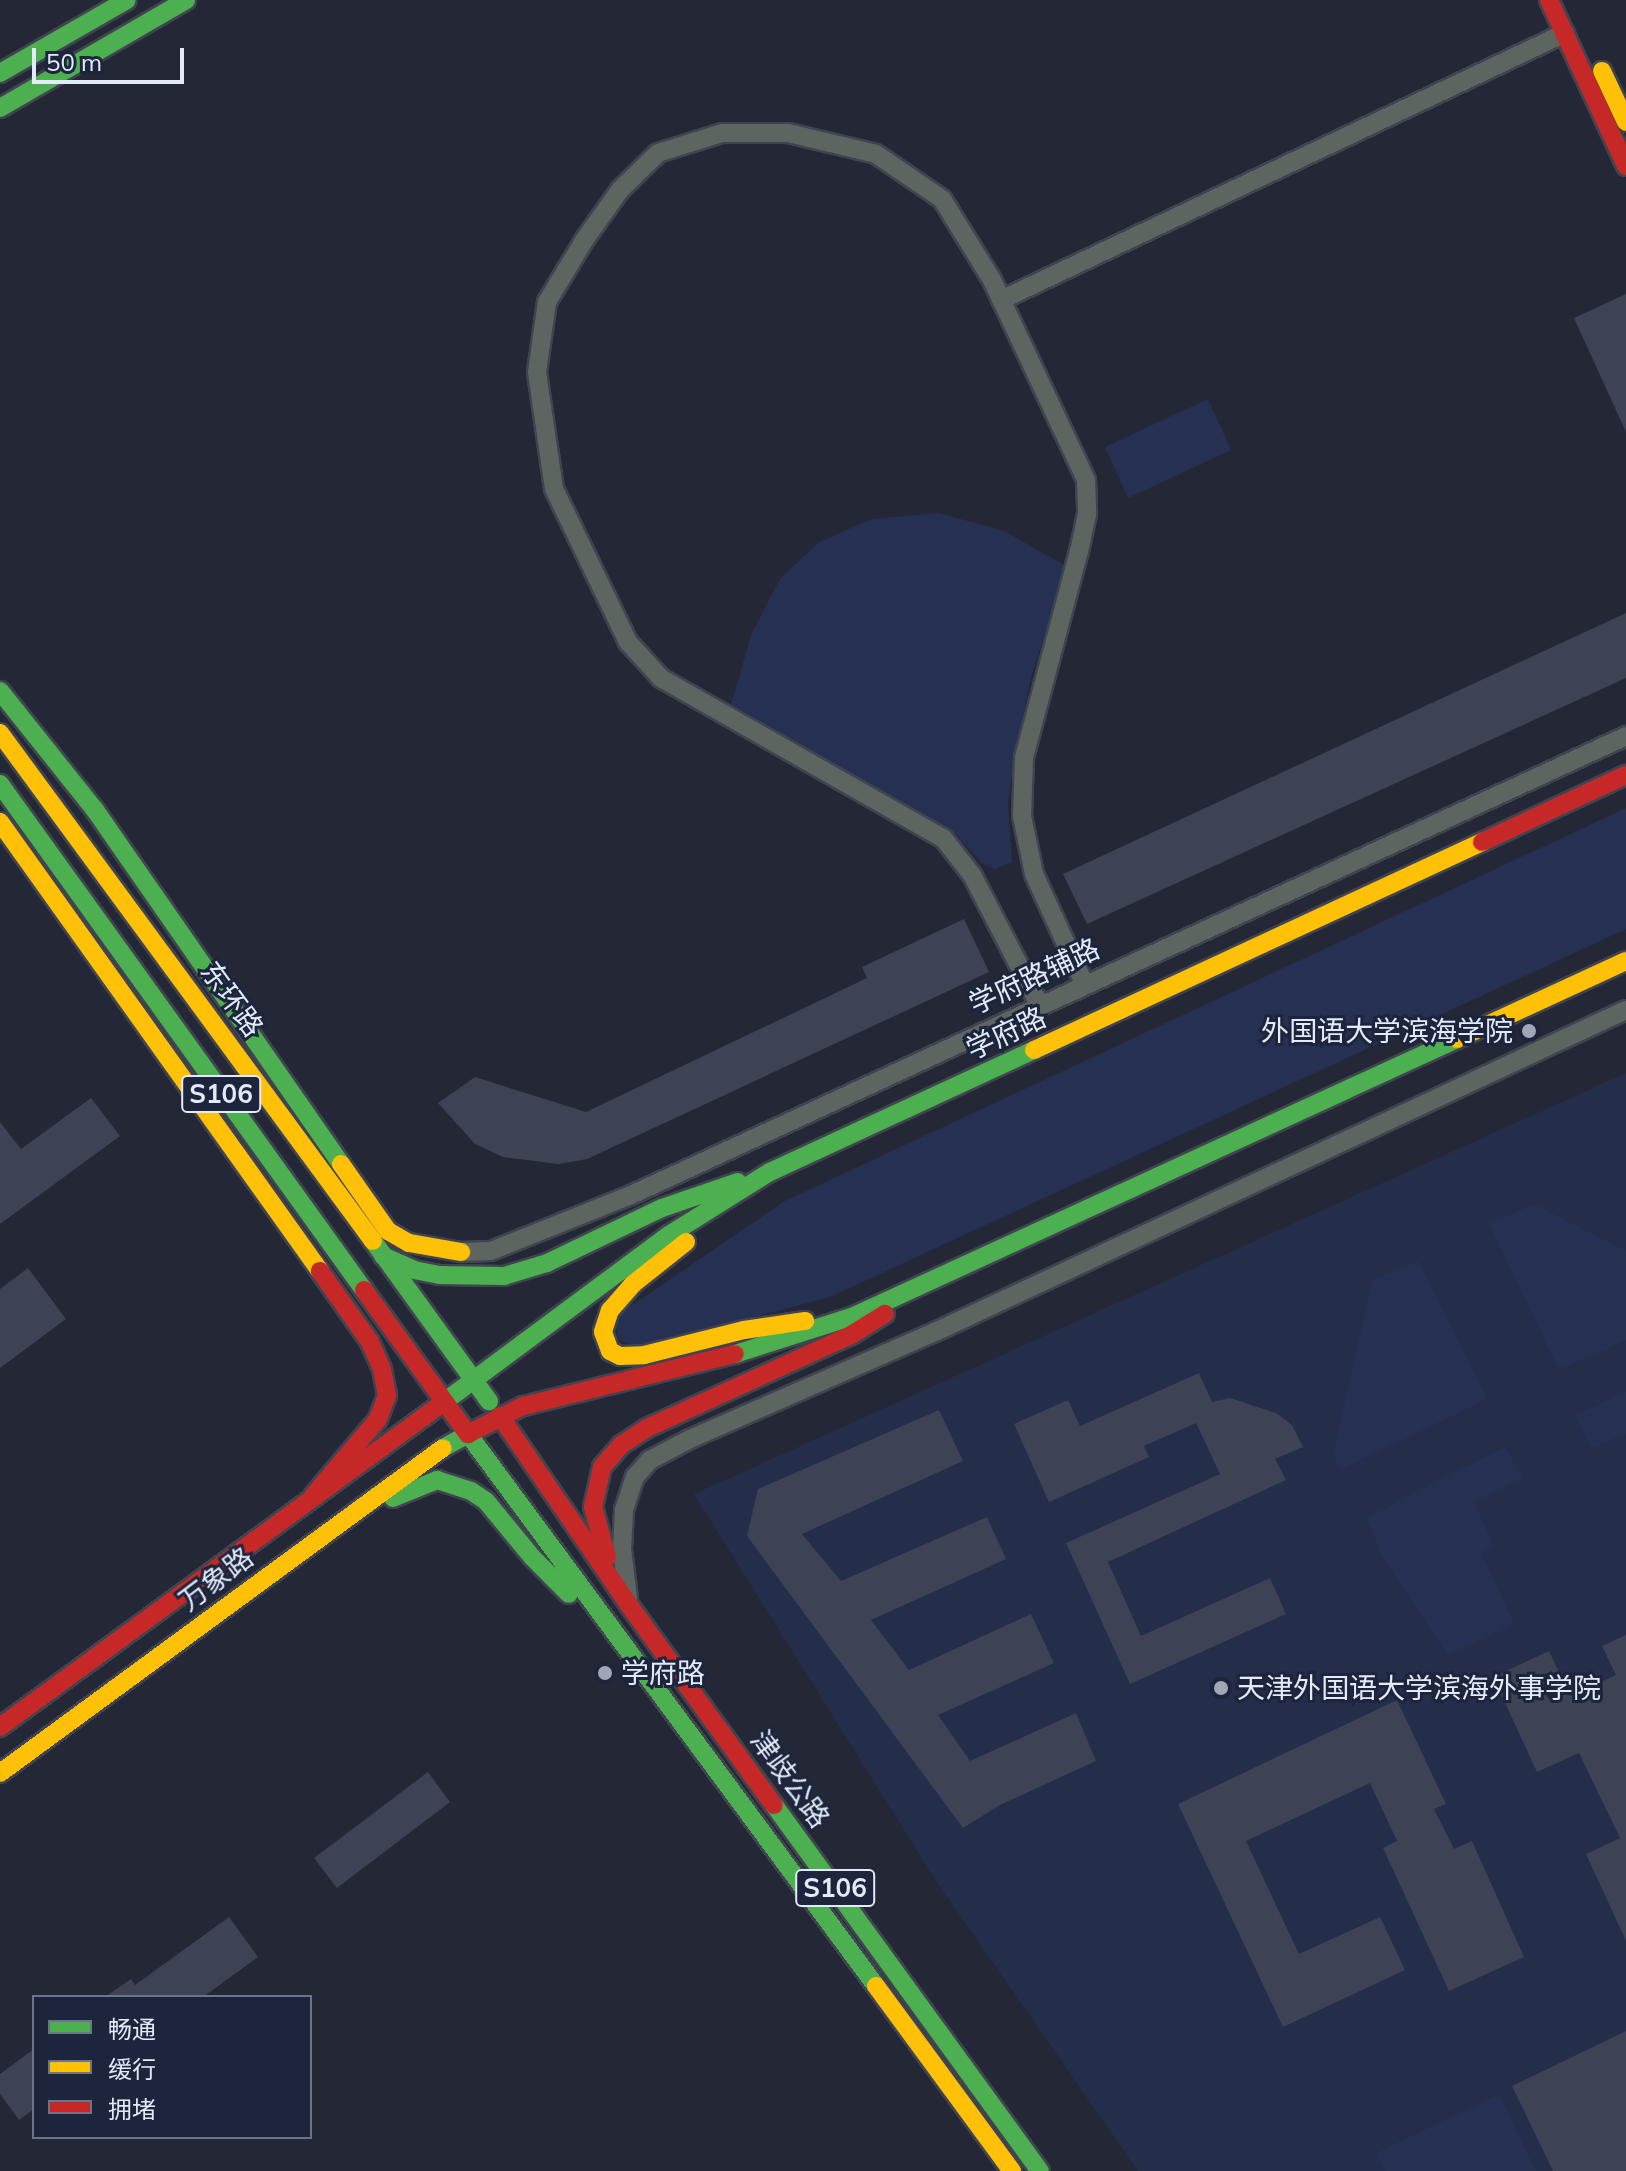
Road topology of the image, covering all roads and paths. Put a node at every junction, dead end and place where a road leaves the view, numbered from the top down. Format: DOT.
graph roads {
  1 [pos="127,0"];
  2 [pos="186,0"];
  3 [pos="1549,0"];
  4 [pos="1569,0"];
  5 [pos="1565,33"];
  6 [pos="0,73"];
  7 [pos="0,108"];
  8 [pos="1626,122"];
  9 [pos="1626,166"];
  10 [pos="1001,300"];
  11 [pos="0,691"];
  12 [pos="0,733"];
  13 [pos="1626,736"];
  14 [pos="1626,775"];
  15 [pos="0,784"];
  16 [pos="0,822"];
  17 [pos="1626,961"];
  18 [pos="1084,983"];
  19 [pos="1039,1004"];
  20 [pos="1626,1010"];
  21 [pos="770,1172"];
  22 [pos="461,1252"];
  23 [pos="380,1254"];
  24 [pos="932,1282"];
  25 [pos="854,1316"];
  26 [pos="475,1381"];
  27 [pos="444,1402"];
  28 [pos="500,1416"];
  29 [pos="468,1434"];
  30 [pos="313,1496"];
  31 [pos="328,1530"];
  32 [pos="629,1605"];
  33 [pos="606,1622"];
  34 [pos="0,1727"];
  35 [pos="0,1773"];
  36 [pos="1012,2171"];
  37 [pos="1040,2171"];
  1 -- 6 [label="main road"];
  2 -- 7 [label="main road"];
  3 -- 5 [label="main road"];
  4 -- 8 [label="main road"];
  5 -- 9 [label="main road"];
  5 -- 10 [label="street"];
  10 -- 18 [label="street"];
  10 -- 19 [label="street"];
  11 -- 22 [label="main road"];
  12 -- 23 [label="main road, 东环路 / S106"];
  13 -- 18 [label="street, 学府路辅路"];
  14 -- 21 [label="main road, 学府路"];
  15 -- 27 [label="main road, S106"];
  16 -- 30 [label="main road"];
  17 -- 24 [label="main road"];
  18 -- 19 [label="street, 学府路辅路"];
  19 -- 22 [label="street, 学府路辅路"];
  20 -- 32 [label="street"];
  21 -- 23 [label="main road"];
  21 -- 25 [label="main road"];
  21 -- 26 [label="main road, 学府路"];
  23 -- 26 [label="main road, 东环路 / S106"];
  24 -- 25 [label="main road"];
  24 -- 32 [label="main road"];
  25 -- 28 [label="main road"];
  26 -- 27 [label="main road, 学府路"];
  26 -- 28 [label="main road, 东环路 / S106"];
  27 -- 29 [label="main road, S106"];
  27 -- 30 [label="main road, 万象路"];
  28 -- 29 [label="main road"];
  28 -- 32 [label="main road, 津歧公路 / S106"];
  29 -- 31 [label="main road, 万象路"];
  29 -- 33 [label="main road, 津歧公路 / S106"];
  30 -- 34 [label="main road, 万象路"];
  31 -- 33 [label="main road"];
  31 -- 35 [label="main road, 万象路"];
  32 -- 37 [label="main road, 津歧公路 / S106"];
  33 -- 36 [label="main road, 津歧公路 / S106"];
}
